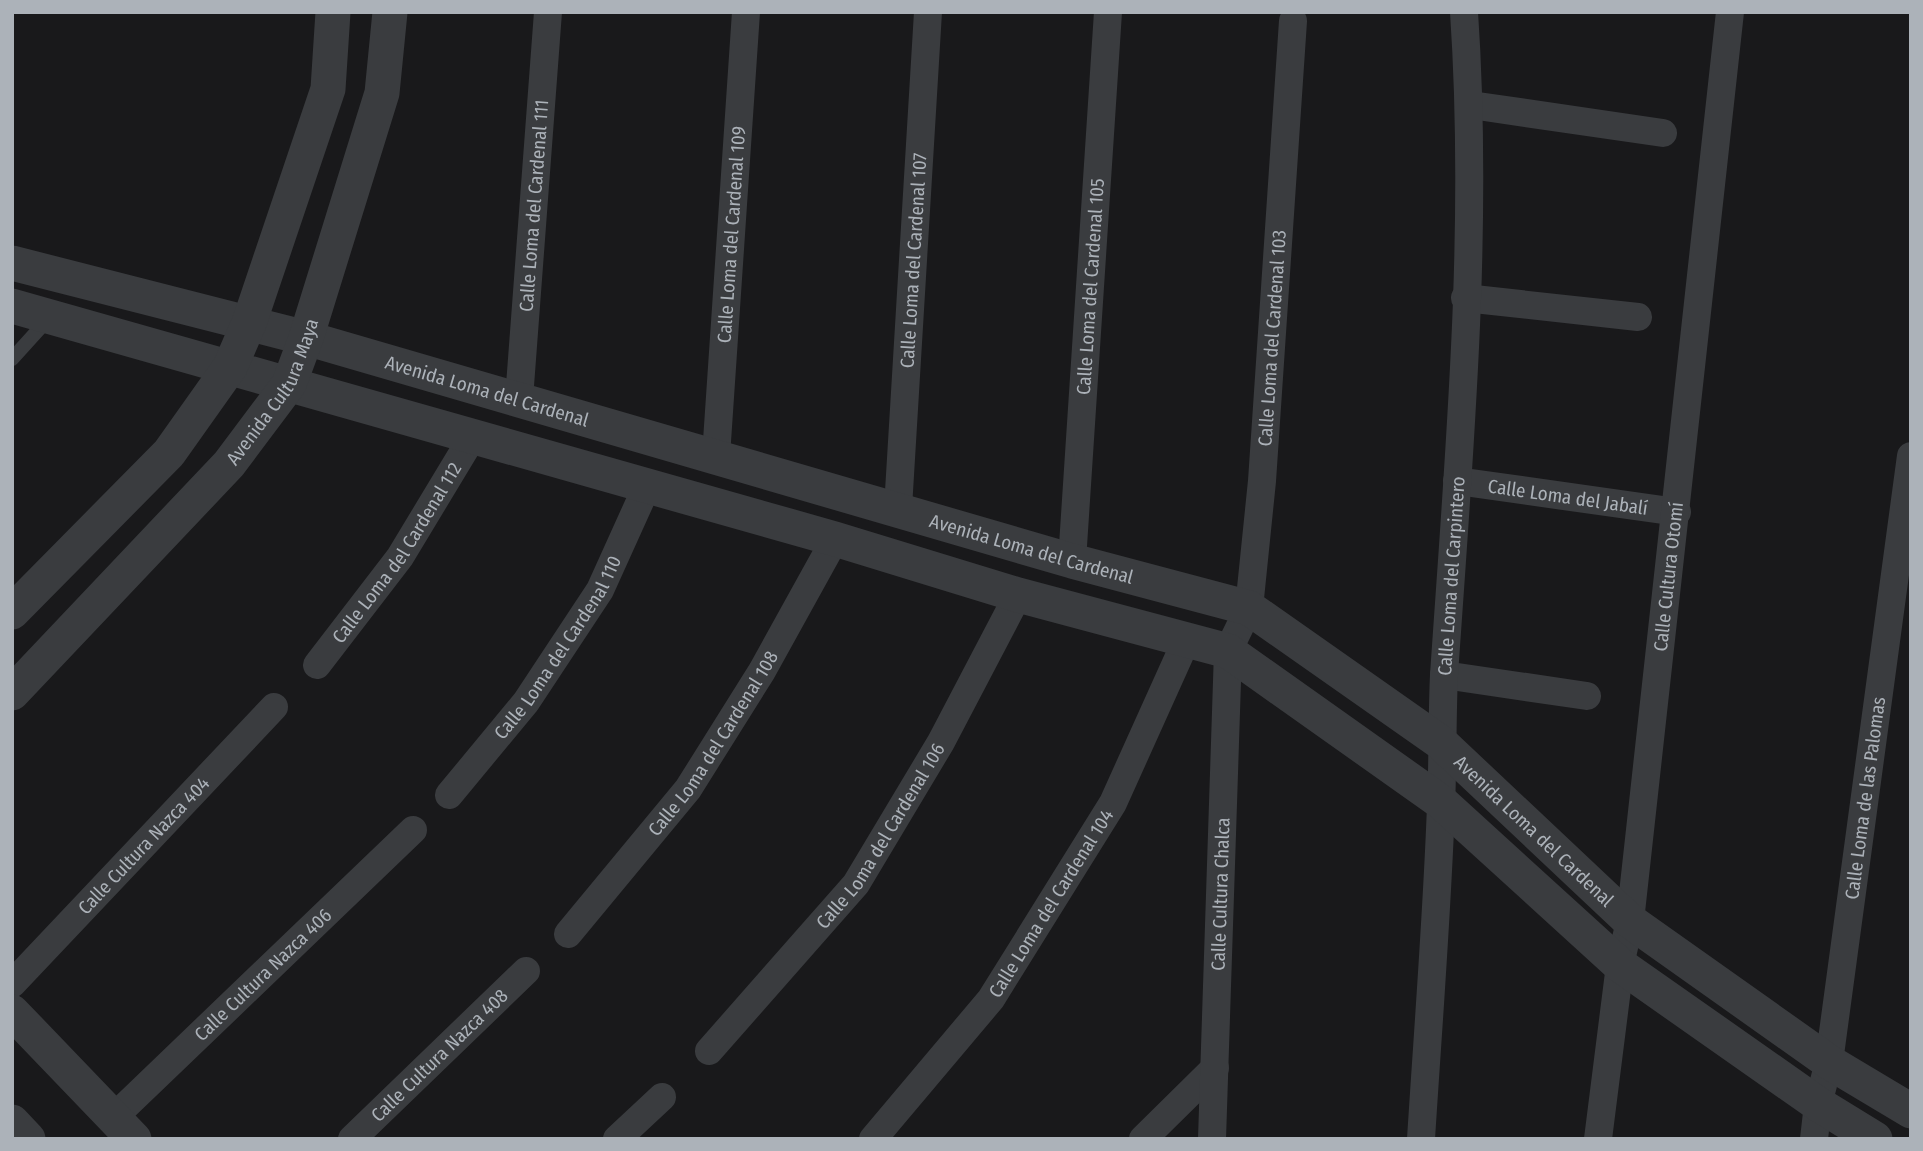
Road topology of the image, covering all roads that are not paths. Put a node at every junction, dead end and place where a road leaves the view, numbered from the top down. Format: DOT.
graph roads {
  1 [pos="333,12"];
  2 [pos="390,12"];
  3 [pos="548,12"];
  4 [pos="746,12"];
  5 [pos="928,12"];
  6 [pos="1108,12"];
  7 [pos="1464,12"];
  8 [pos="1730,12"];
  9 [pos="1293,21"];
  10 [pos="1471,105"];
  11 [pos="1663,133"];
  12 [pos="12,263"];
  13 [pos="1465,298"];
  14 [pos="12,306"];
  15 [pos="51,316"];
  16 [pos="1638,317"];
  17 [pos="249,323"];
  18 [pos="306,338"];
  19 [pos="12,359"];
  20 [pos="230,367"];
  21 [pos="289,384"];
  22 [pos="519,399"];
  23 [pos="473,436"];
  24 [pos="716,456"];
  25 [pos="1911,456"];
  26 [pos="1457,481"];
  27 [pos="647,486"];
  28 [pos="898,508"];
  29 [pos="1677,512"];
  30 [pos="835,539"];
  31 [pos="1072,561"];
  32 [pos="1903,587"];
  33 [pos="1018,595"];
  34 [pos="1249,608"];
  35 [pos="12,612"];
  36 [pos="1186,641"];
  37 [pos="1228,651"];
  38 [pos="317,665"];
  39 [pos="1444,675"];
  40 [pos="12,693"];
  41 [pos="1587,696"];
  42 [pos="274,707"];
  43 [pos="1440,742"];
  44 [pos="449,795"];
  45 [pos="1441,802"];
  46 [pos="413,830"];
  47 [pos="1630,921"];
  48 [pos="568,934"];
  49 [pos="1620,965"];
  50 [pos="526,971"];
  51 [pos="12,984"];
  52 [pos="12,1012"];
  53 [pos="709,1051"];
  54 [pos="1829,1062"];
  55 [pos="1215,1068"];
  56 [pos="662,1097"];
  57 [pos="1818,1104"];
  58 [pos="1911,1111"];
  59 [pos="12,1122"];
  60 [pos="124,1128"];
  61 [pos="28,1139"];
  62 [pos="352,1139"];
  63 [pos="617,1139"];
  64 [pos="873,1139"];
  65 [pos="1143,1139"];
  66 [pos="1212,1139"];
  67 [pos="1421,1139"];
  68 [pos="1598,1139"];
  69 [pos="1814,1139"];
  70 [pos="1875,1139"];
  1 -- 17 [label="street"];
  2 -- 18 [label="street, Avenida Cultura Maya"];
  3 -- 22 [label="street, Calle Loma del Cardenal 111"];
  4 -- 24 [label="street, Calle Loma del Cardenal 109"];
  5 -- 28 [label="street, Calle Loma del Cardenal 107"];
  6 -- 31 [label="street, Calle Loma del Cardenal 105"];
  7 -- 10 [label="street, Calle Loma del Carpintero"];
  8 -- 29 [label="street, Calle Cultura Otomí"];
  9 -- 34 [label="street, Calle Loma del Cardenal 103"];
  10 -- 11 [label="street"];
  10 -- 13 [label="street, Calle Loma del Carpintero"];
  12 -- 17 [label="street, Avenida Loma del Cardenal"];
  13 -- 16 [label="street"];
  13 -- 26 [label="street, Calle Loma del Carpintero"];
  14 -- 15 [label="street, Avenida Loma del Cardenal"];
  15 -- 19 [label="lane"];
  15 -- 20 [label="street, Avenida Loma del Cardenal"];
  17 -- 18 [label="street, Avenida Loma del Cardenal"];
  17 -- 20 [label="street"];
  18 -- 21 [label="street, Avenida Cultura Maya"];
  18 -- 22 [label="street, Avenida Loma del Cardenal"];
  20 -- 21 [label="street, Avenida Loma del Cardenal"];
  20 -- 35 [label="street"];
  21 -- 23 [label="street, Avenida Loma del Cardenal"];
  21 -- 40 [label="street, Avenida Cultura Maya"];
  22 -- 24 [label="street, Avenida Loma del Cardenal"];
  23 -- 27 [label="street, Avenida Loma del Cardenal"];
  23 -- 38 [label="street, Calle Loma del Cardenal 112"];
  24 -- 28 [label="street, Avenida Loma del Cardenal"];
  25 -- 32 [label="street, Calle Loma de las Palomas"];
  26 -- 29 [label="street, Calle Loma del Jabalí"];
  26 -- 39 [label="street, Calle Loma del Carpintero"];
  27 -- 30 [label="street, Avenida Loma del Cardenal"];
  27 -- 44 [label="street, Calle Loma del Cardenal 110"];
  28 -- 31 [label="street, Avenida Loma del Cardenal"];
  29 -- 47 [label="street, Calle Cultura Otomí"];
  30 -- 33 [label="street, Avenida Loma del Cardenal"];
  30 -- 48 [label="street, Calle Loma del Cardenal 108"];
  31 -- 34 [label="street, Avenida Loma del Cardenal"];
  32 -- 54 [label="street, Calle Loma de las Palomas"];
  33 -- 36 [label="street, Avenida Loma del Cardenal"];
  33 -- 53 [label="street, Calle Loma del Cardenal 106"];
  34 -- 37 [label="street, Calle Loma del Cardenal 103"];
  34 -- 43 [label="street, Avenida Loma del Cardenal"];
  36 -- 37 [label="street, Avenida Loma del Cardenal"];
  36 -- 64 [label="street, Calle Loma del Cardenal 104"];
  37 -- 45 [label="street, Avenida Loma del Cardenal"];
  37 -- 55 [label="street, Calle Cultura Chalca"];
  39 -- 41 [label="street"];
  39 -- 43 [label="street, Calle Loma del Carpintero"];
  42 -- 51 [label="street, Calle Cultura Nazca 404"];
  43 -- 45 [label="street, Calle Loma del Carpintero"];
  43 -- 47 [label="street, Avenida Loma del Cardenal"];
  45 -- 49 [label="street, Avenida Loma del Cardenal"];
  45 -- 67 [label="street, Calle Loma del Carpintero"];
  46 -- 60 [label="street, Calle Cultura Nazca 406"];
  47 -- 49 [label="street, Calle Cultura Otomí"];
  47 -- 54 [label="street, Avenida Loma del Cardenal"];
  49 -- 57 [label="street, Avenida Loma del Cardenal"];
  49 -- 68 [label="street, Calle Cultura Otomí"];
  50 -- 62 [label="street, Calle Cultura Nazca 408"];
  52 -- 60 [label="street"];
  54 -- 57 [label="street, Calle Loma de las Palomas"];
  54 -- 58 [label="street, Avenida Loma del Cardenal"];
  55 -- 65 [label="street"];
  55 -- 66 [label="street, Calle Cultura Chalca"];
  56 -- 63 [label="street"];
  57 -- 69 [label="street, Calle Loma de las Palomas"];
  57 -- 70 [label="street, Avenida Loma del Cardenal"];
  59 -- 61 [label="street"];
}
